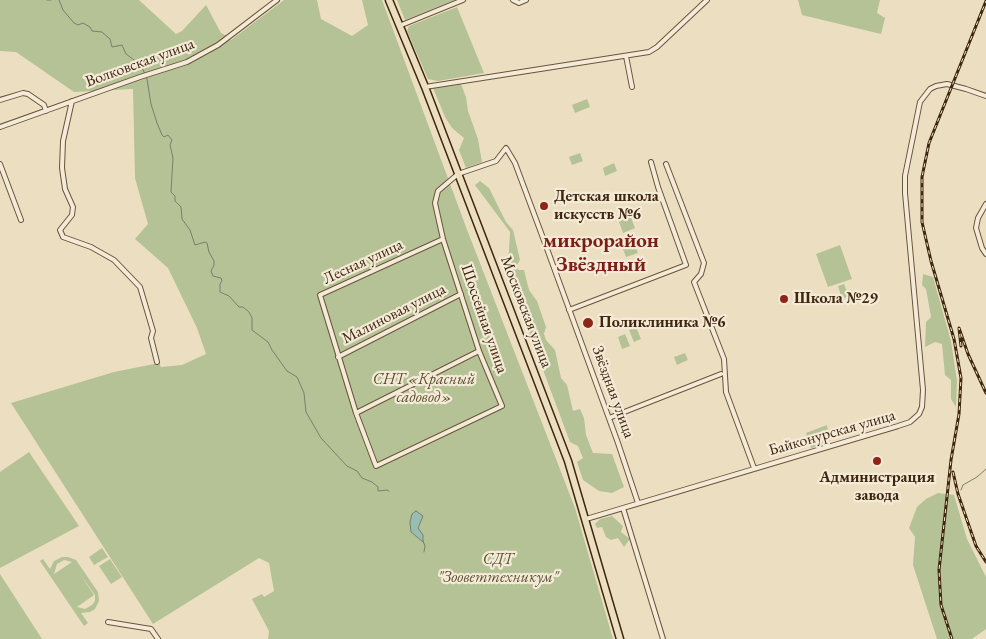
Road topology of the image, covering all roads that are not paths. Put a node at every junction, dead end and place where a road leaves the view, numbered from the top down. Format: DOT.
graph roads {
  1 [pos="277,0"];
  2 [pos="389,0"];
  3 [pos="464,0"];
  4 [pos="513,0"];
  5 [pos="526,0"];
  6 [pos="708,0"];
  7 [pos="399,26"];
  8 [pos="626,56"];
  9 [pos="425,86"];
  10 [pos="632,86"];
  11 [pos="986,96"];
  12 [pos="0,100"];
  13 [pos="72,101"];
  14 [pos="46,111"];
  15 [pos="0,127"];
  16 [pos="651,162"];
  17 [pos="0,164"];
  18 [pos="666,164"];
  19 [pos="458,174"];
  20 [pos="986,204"];
  21 [pos="21,220"];
  22 [pos="443,239"];
  23 [pos="986,254"];
  24 [pos="462,294"];
  25 [pos="569,310"];
  26 [pos="479,350"];
  27 [pos="338,357"];
  28 [pos="158,362"];
  29 [pos="721,374"];
  30 [pos="356,413"];
  31 [pos="609,418"];
  32 [pos="376,466"];
  33 [pos="754,468"];
  34 [pos="638,503"];
  35 [pos="623,508"];
  36 [pos="586,519"];
  37 [pos="108,622"];
  38 [pos="158,639"];
  39 [pos="620,639"];
  40 [pos="663,639"];
  1 -- 13 [label="street, Волковская улица"];
  2 -- 7 [label="main road, Московская улица"];
  3 -- 7 [label="street"];
  4 -- 5 [label="street"];
  6 -- 8 [label="street"];
  7 -- 9 [label="main road, Московская улица"];
  8 -- 9 [label="street"];
  8 -- 10 [label="street"];
  9 -- 19 [label="main road, Московская улица"];
  11 -- 33 [label="street, Байконурская улица"];
  12 -- 14 [label="street"];
  13 -- 14 [label="street, Волковская улица"];
  13 -- 28 [label="street"];
  14 -- 15 [label="street, Волковская улица"];
  16 -- 25 [label="street"];
  17 -- 21 [label="street"];
  18 -- 33 [label="street"];
  19 -- 22 [label="street, Шоссейная улица"];
  19 -- 25 [label="street, Звёздная улица"];
  19 -- 36 [label="main road, Московская улица"];
  20 -- 23 [label="street"];
  22 -- 24 [label="street, Шоссейная улица"];
  22 -- 27 [label="street, Лесная улица"];
  24 -- 26 [label="street, Шоссейная улица"];
  24 -- 27 [label="street, Малиновая улица"];
  25 -- 31 [label="street, Звёздная улица"];
  26 -- 30 [label="street"];
  26 -- 32 [label="street, Шоссейная улица"];
  27 -- 30 [label="street, Лесная улица"];
  29 -- 31 [label="street"];
  30 -- 32 [label="street, Лесная улица"];
  31 -- 34 [label="street, Звёздная улица"];
  33 -- 34 [label="street, Байконурская улица"];
  34 -- 35 [label="street, Байконурская улица"];
  35 -- 36 [label="street, Байконурская улица"];
  35 -- 40 [label="street"];
  36 -- 39 [label="main road, Московская улица"];
  37 -- 38 [label="street"];
}
